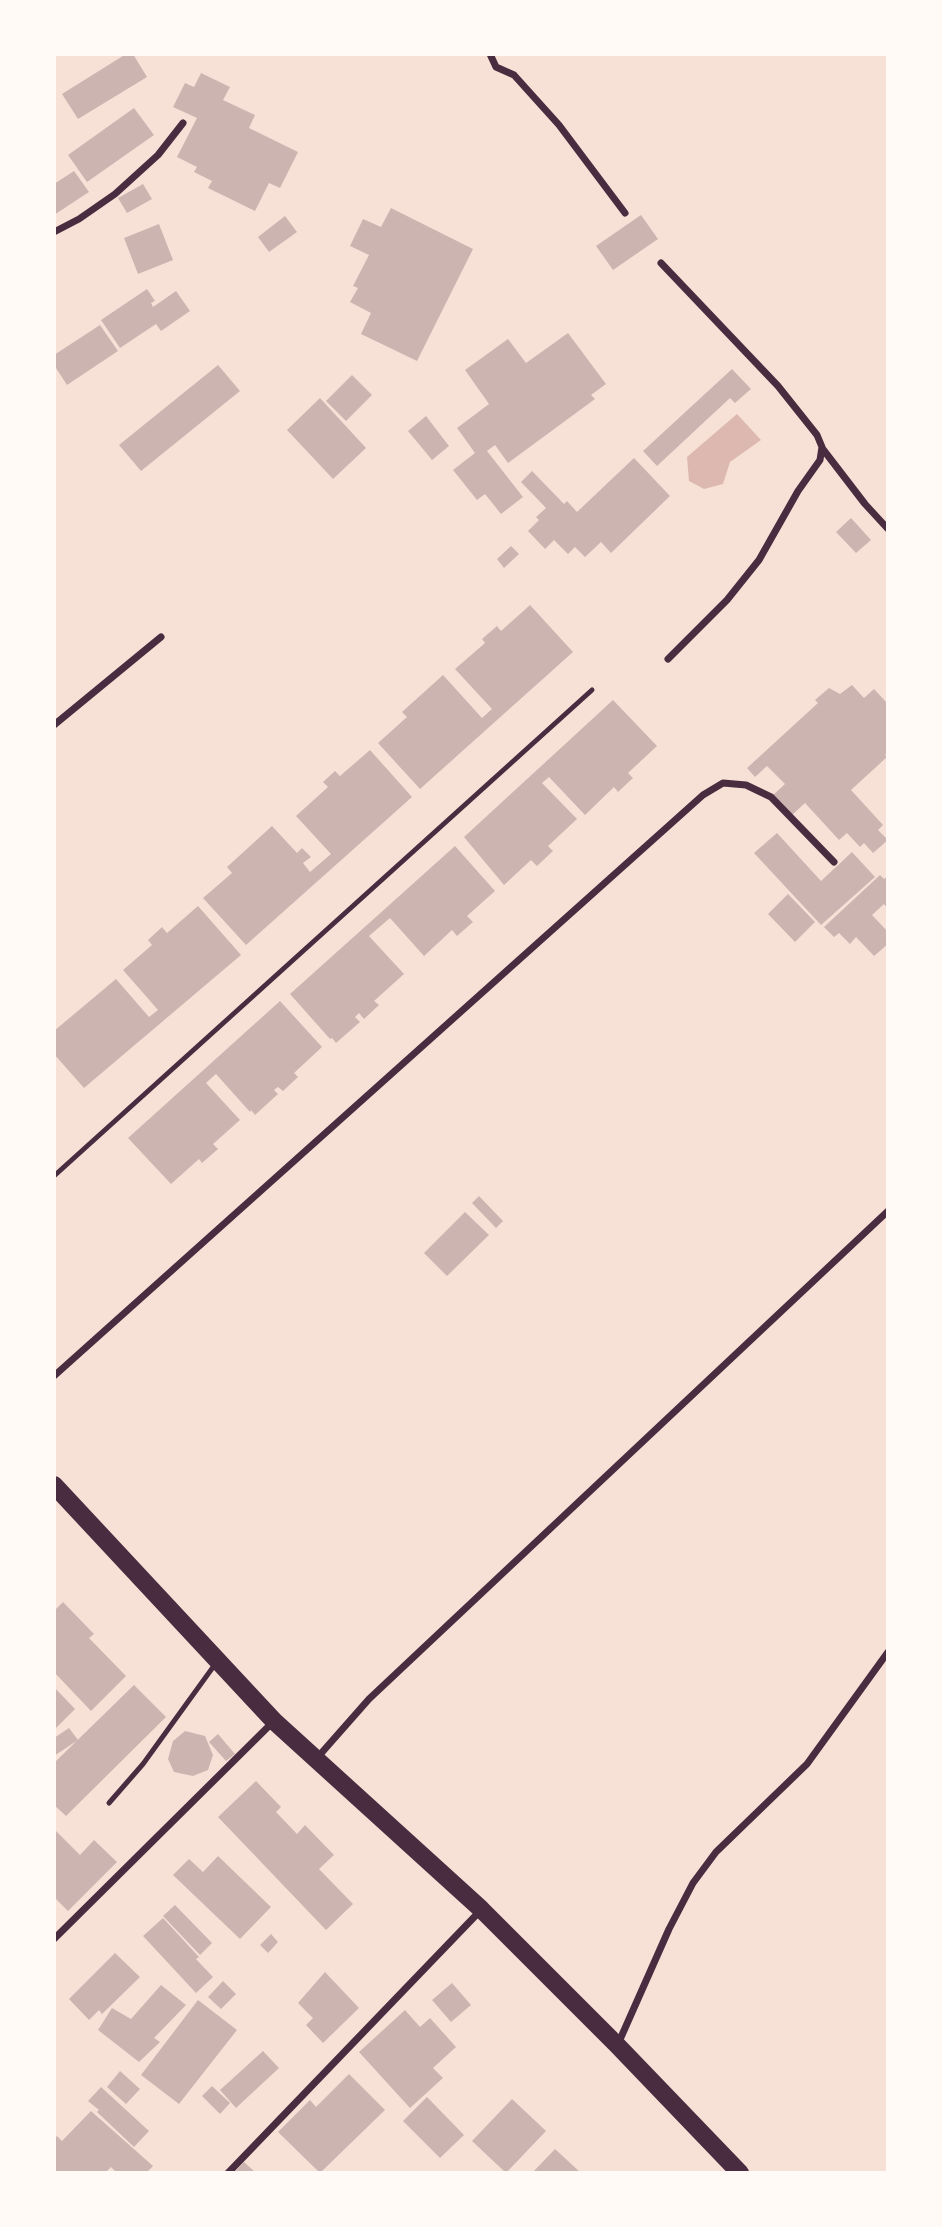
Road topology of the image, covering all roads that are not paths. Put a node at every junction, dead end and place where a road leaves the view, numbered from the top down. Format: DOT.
graph roads {
  1 [pos="490,54"];
  2 [pos="183,123"];
  3 [pos="625,213"];
  4 [pos="54,232"];
  5 [pos="661,263"];
  6 [pos="822,447"];
  7 [pos="888,528"];
  8 [pos="161,638"];
  9 [pos="668,659"];
  10 [pos="593,690"];
  11 [pos="54,725"];
  12 [pos="834,862"];
  13 [pos="54,1176"];
  14 [pos="888,1211"];
  15 [pos="54,1376"];
  16 [pos="56,1490"];
  17 [pos="888,1652"];
  18 [pos="218,1660"];
  19 [pos="274,1721"];
  20 [pos="316,1759"];
  21 [pos="109,1803"];
  22 [pos="481,1909"];
  23 [pos="54,1939"];
  24 [pos="617,2045"];
  25 [pos="228,2173"];
  26 [pos="740,2173"];
  1 -- 3 [label="street"];
  2 -- 4 [label="street"];
  5 -- 6 [label="street"];
  6 -- 7 [label="street"];
  6 -- 9 [label="street"];
  8 -- 11 [label="street"];
  10 -- 13 [label="lane"];
  12 -- 15 [label="street"];
  14 -- 20 [label="street"];
  16 -- 18 [label="main road"];
  17 -- 24 [label="street"];
  18 -- 19 [label="main road"];
  18 -- 21 [label="lane"];
  19 -- 20 [label="main road"];
  19 -- 23 [label="street"];
  20 -- 22 [label="main road"];
  22 -- 24 [label="main road"];
  22 -- 25 [label="street"];
  24 -- 26 [label="main road"];
}
